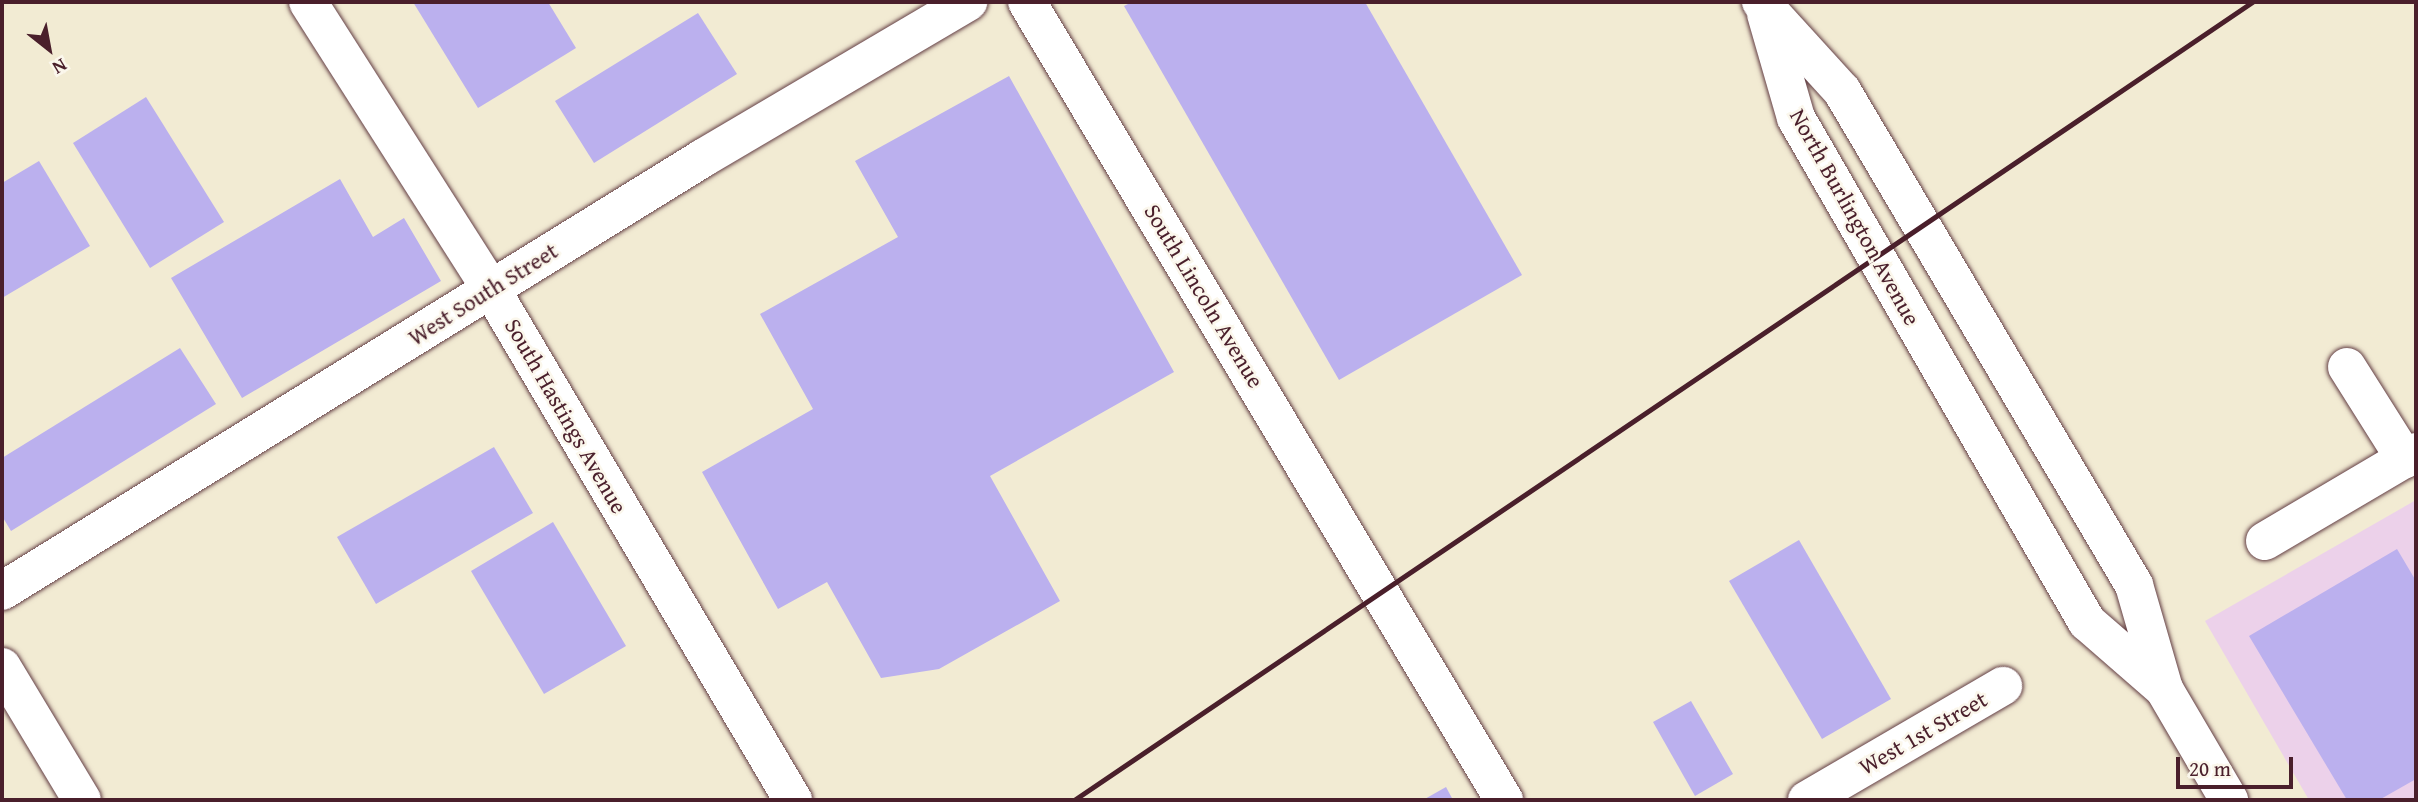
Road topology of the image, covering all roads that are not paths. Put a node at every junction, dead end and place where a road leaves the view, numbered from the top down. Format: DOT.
graph roads {
  1 [pos="308,2"];
  2 [pos="968,2"];
  3 [pos="1027,2"];
  4 [pos="1763,4"];
  5 [pos="491,289"];
  6 [pos="2347,367"];
  7 [pos="2410,455"];
  8 [pos="2265,541"];
  9 [pos="2,591"];
  10 [pos="2,667"];
  11 [pos="2003,686"];
  12 [pos="2164,689"];
  13 [pos="82,800"];
  14 [pos="793,800"];
  15 [pos="1504,800"];
  16 [pos="1807,800"];
  17 [pos="2229,800"];
  1 -- 5 [label="main road, South Hastings Avenue"];
  2 -- 5 [label="main road, West South Street"];
  3 -- 15 [label="main road, South Lincoln Avenue"];
  4 -- 12 [label="main road, North Burlington Avenue"];
  4 -- 12 [label="main road, North Burlington Avenue"];
  5 -- 9 [label="main road, West South Street"];
  5 -- 14 [label="main road, South Hastings Avenue"];
  6 -- 7 [label="main road"];
  7 -- 8 [label="main road"];
  10 -- 13 [label="main road"];
  11 -- 16 [label="main road, West 1st Street"];
  12 -- 17 [label="main road, North Burlington Avenue"];
}
